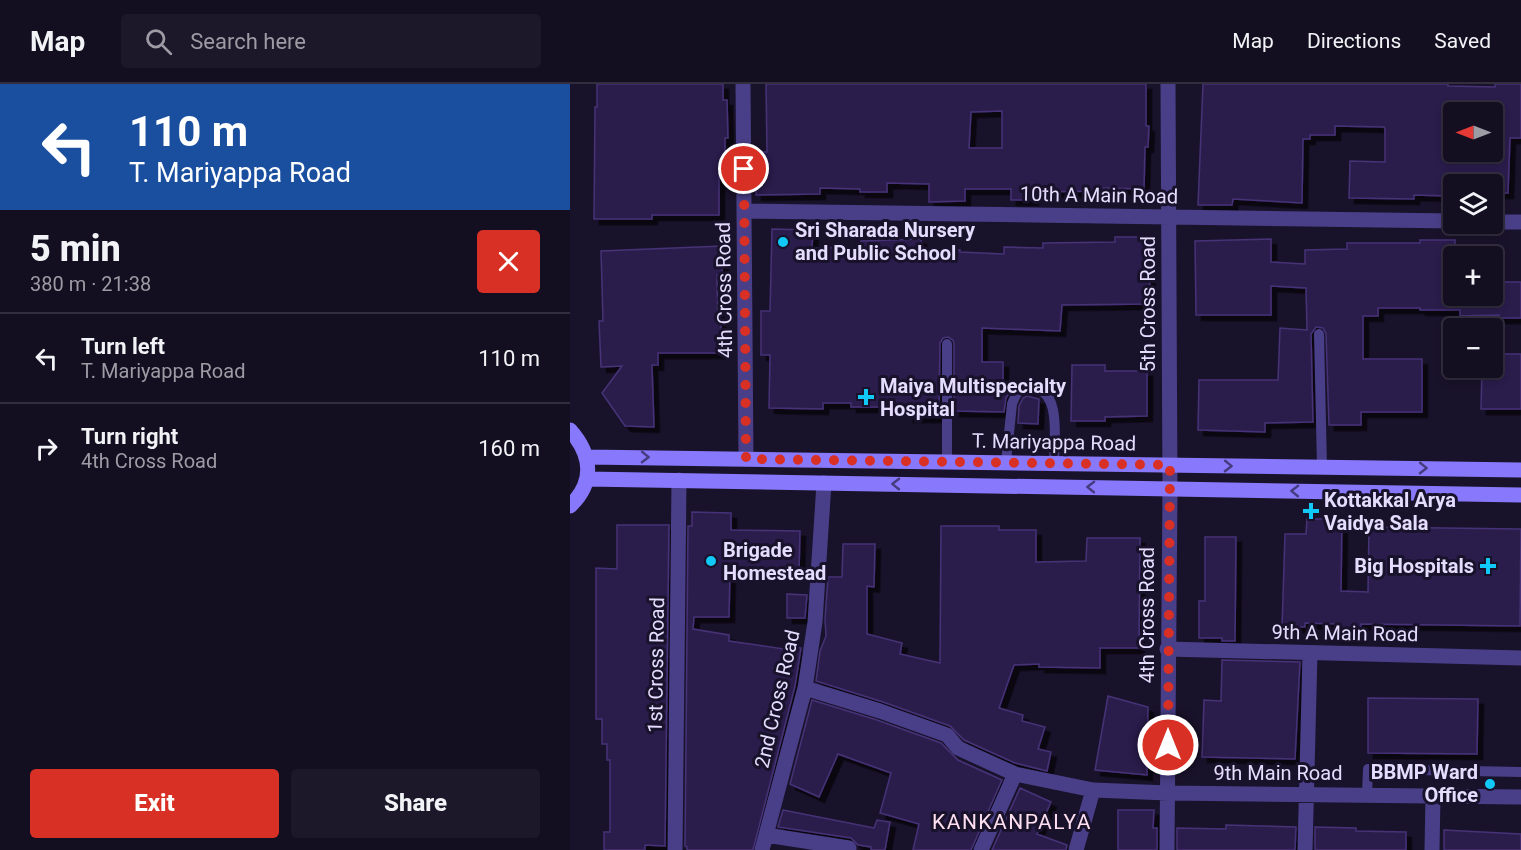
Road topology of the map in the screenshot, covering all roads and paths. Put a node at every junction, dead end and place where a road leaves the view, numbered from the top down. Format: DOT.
graph roads {
  1 [pos="742,84"];
  2 [pos="1168,84"];
  3 [pos="744,211"];
  4 [pos="1168,217"];
  5 [pos="1443,221"];
  6 [pos="1503,222"];
  7 [pos="1521,222"];
  8 [pos="1319,334"];
  9 [pos="947,344"];
  10 [pos="570,430"];
  11 [pos="587,456"];
  12 [pos="746,459"];
  13 [pos="947,462"];
  14 [pos="1006,462"];
  15 [pos="1054,463"];
  16 [pos="1170,465"];
  17 [pos="1322,467"];
  18 [pos="1521,470"];
  19 [pos="587,478"];
  20 [pos="678,480"];
  21 [pos="824,483"];
  22 [pos="1170,489"];
  23 [pos="1521,495"];
  24 [pos="570,506"];
  25 [pos="1167,649"];
  26 [pos="1310,653"];
  27 [pos="1521,658"];
  28 [pos="805,688"];
  29 [pos="1521,772"];
  30 [pos="1015,774"];
  31 [pos="1093,790"];
  32 [pos="1168,793"];
  33 [pos="1306,793"];
  34 [pos="1367,795"];
  35 [pos="1433,796"];
  36 [pos="1521,797"];
  37 [pos="764,843"];
  38 [pos="849,848"];
  39 [pos="675,850"];
  40 [pos="981,850"];
  41 [pos="1076,850"];
  42 [pos="1167,850"];
  43 [pos="1305,850"];
  44 [pos="1432,850"];
  1 -- 3 [label="street, 4th Cross Road"];
  2 -- 4 [label="street, 5th Cross Road"];
  3 -- 4 [label="street, 10th A Main Road"];
  3 -- 12 [label="street, 4th Cross Road"];
  4 -- 5 [label="street, 10th A Main Road"];
  4 -- 16 [label="street, 5th Cross Road"];
  6 -- 7 [label="street"];
  8 -- 17 [label="lane"];
  9 -- 13 [label="lane"];
  10 -- 11 [label="main road"];
  11 -- 12 [label="main road, T. Mariyappa Road, one-way"];
  11 -- 19 [label="main road"];
  12 -- 13 [label="main road, T. Mariyappa Road"];
  13 -- 14 [label="main road, T. Mariyappa Road"];
  14 -- 15 [label="main road, T. Mariyappa Road"];
  14 -- 15 [label="lane"];
  15 -- 16 [label="main road, T. Mariyappa Road"];
  16 -- 17 [label="main road, T. Mariyappa Road, one-way"];
  16 -- 22 [label="street, 5th Cross Road"];
  17 -- 18 [label="main road, T. Mariyappa Road, one-way"];
  19 -- 20 [label="main road"];
  19 -- 24 [label="main road"];
  20 -- 21 [label="main road"];
  20 -- 39 [label="street, 1st Cross Road"];
  22 -- 21 [label="main road, one-way"];
  21 -- 28 [label="street, 2nd Cross Road"];
  23 -- 22 [label="main road, one-way"];
  22 -- 25 [label="street, 4th Cross Road"];
  25 -- 26 [label="street, 9th A Main Road"];
  25 -- 32 [label="street, 4th Cross Road"];
  26 -- 27 [label="street, 9th A Main Road"];
  26 -- 33 [label="street"];
  28 -- 30 [label="street, 9th Main Road"];
  28 -- 37 [label="street, 2nd Cross Road"];
  29 -- 34 [label="lane"];
  30 -- 31 [label="street, 9th Main Road"];
  30 -- 40 [label="street"];
  31 -- 32 [label="street, 9th Main Road"];
  31 -- 41 [label="street"];
  32 -- 33 [label="street, 9th Main Road"];
  32 -- 42 [label="street, 4th Cross Road"];
  33 -- 34 [label="street, 9th Main Road"];
  33 -- 43 [label="street"];
  34 -- 35 [label="street, 9th Main Road"];
  35 -- 36 [label="street, 9th Main Road"];
  35 -- 44 [label="street"];
  37 -- 38 [label="street"];
}
